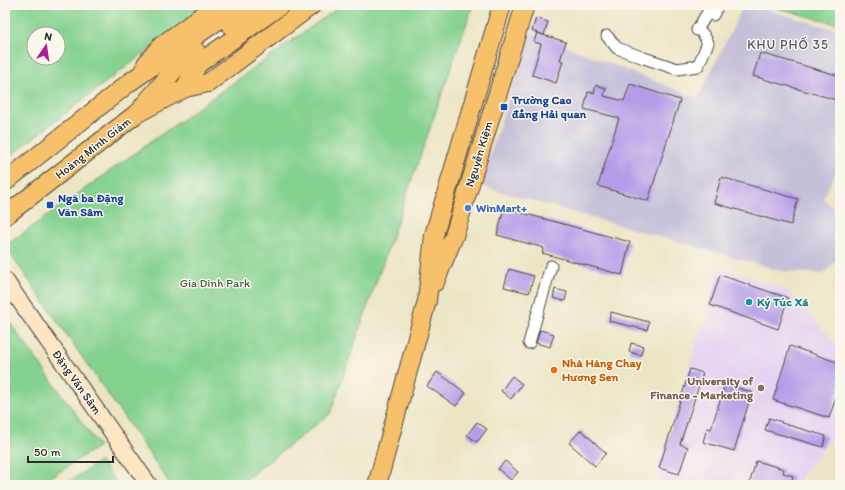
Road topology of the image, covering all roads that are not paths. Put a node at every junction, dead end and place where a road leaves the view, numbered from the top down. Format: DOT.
graph roads {
  1 [pos="217,5"];
  2 [pos="240,5"];
  3 [pos="260,5"];
  4 [pos="281,5"];
  5 [pos="312,5"];
  6 [pos="502,5"];
  7 [pos="516,5"];
  8 [pos="525,5"];
  9 [pos="718,5"];
  10 [pos="607,36"];
  11 [pos="176,58"];
  12 [pos="130,82"];
  13 [pos="185,88"];
  14 [pos="136,114"];
  15 [pos="5,182"];
  16 [pos="5,216"];
  17 [pos="552,266"];
  18 [pos="5,280"];
  19 [pos="427,301"];
  20 [pos="529,343"];
  21 [pos="149,485"];
  22 [pos="377,485"];
  1 -- 12 [label="main road"];
  2 -- 11 [label="main road"];
  3 -- 11 [label="main road"];
  4 -- 13 [label="main road"];
  5 -- 13 [label="main road, Hoàng Minh Giám"];
  6 -- 19 [label="main road, Nguyễn Kiệm"];
  7 -- 19 [label="main road"];
  8 -- 19 [label="main road, Nguyễn Kiệm"];
  9 -- 10 [label="street"];
  11 -- 12 [label="main road"];
  11 -- 14 [label="main road"];
  12 -- 15 [label="main road"];
  13 -- 14 [label="main road, Hoàng Minh Giám"];
  14 -- 16 [label="main road, Hoàng Minh Giám"];
  17 -- 20 [label="street"];
  18 -- 21 [label="street, Đặng Văn Sâm"];
  19 -- 22 [label="main road, Nguyễn Kiệm"];
}
